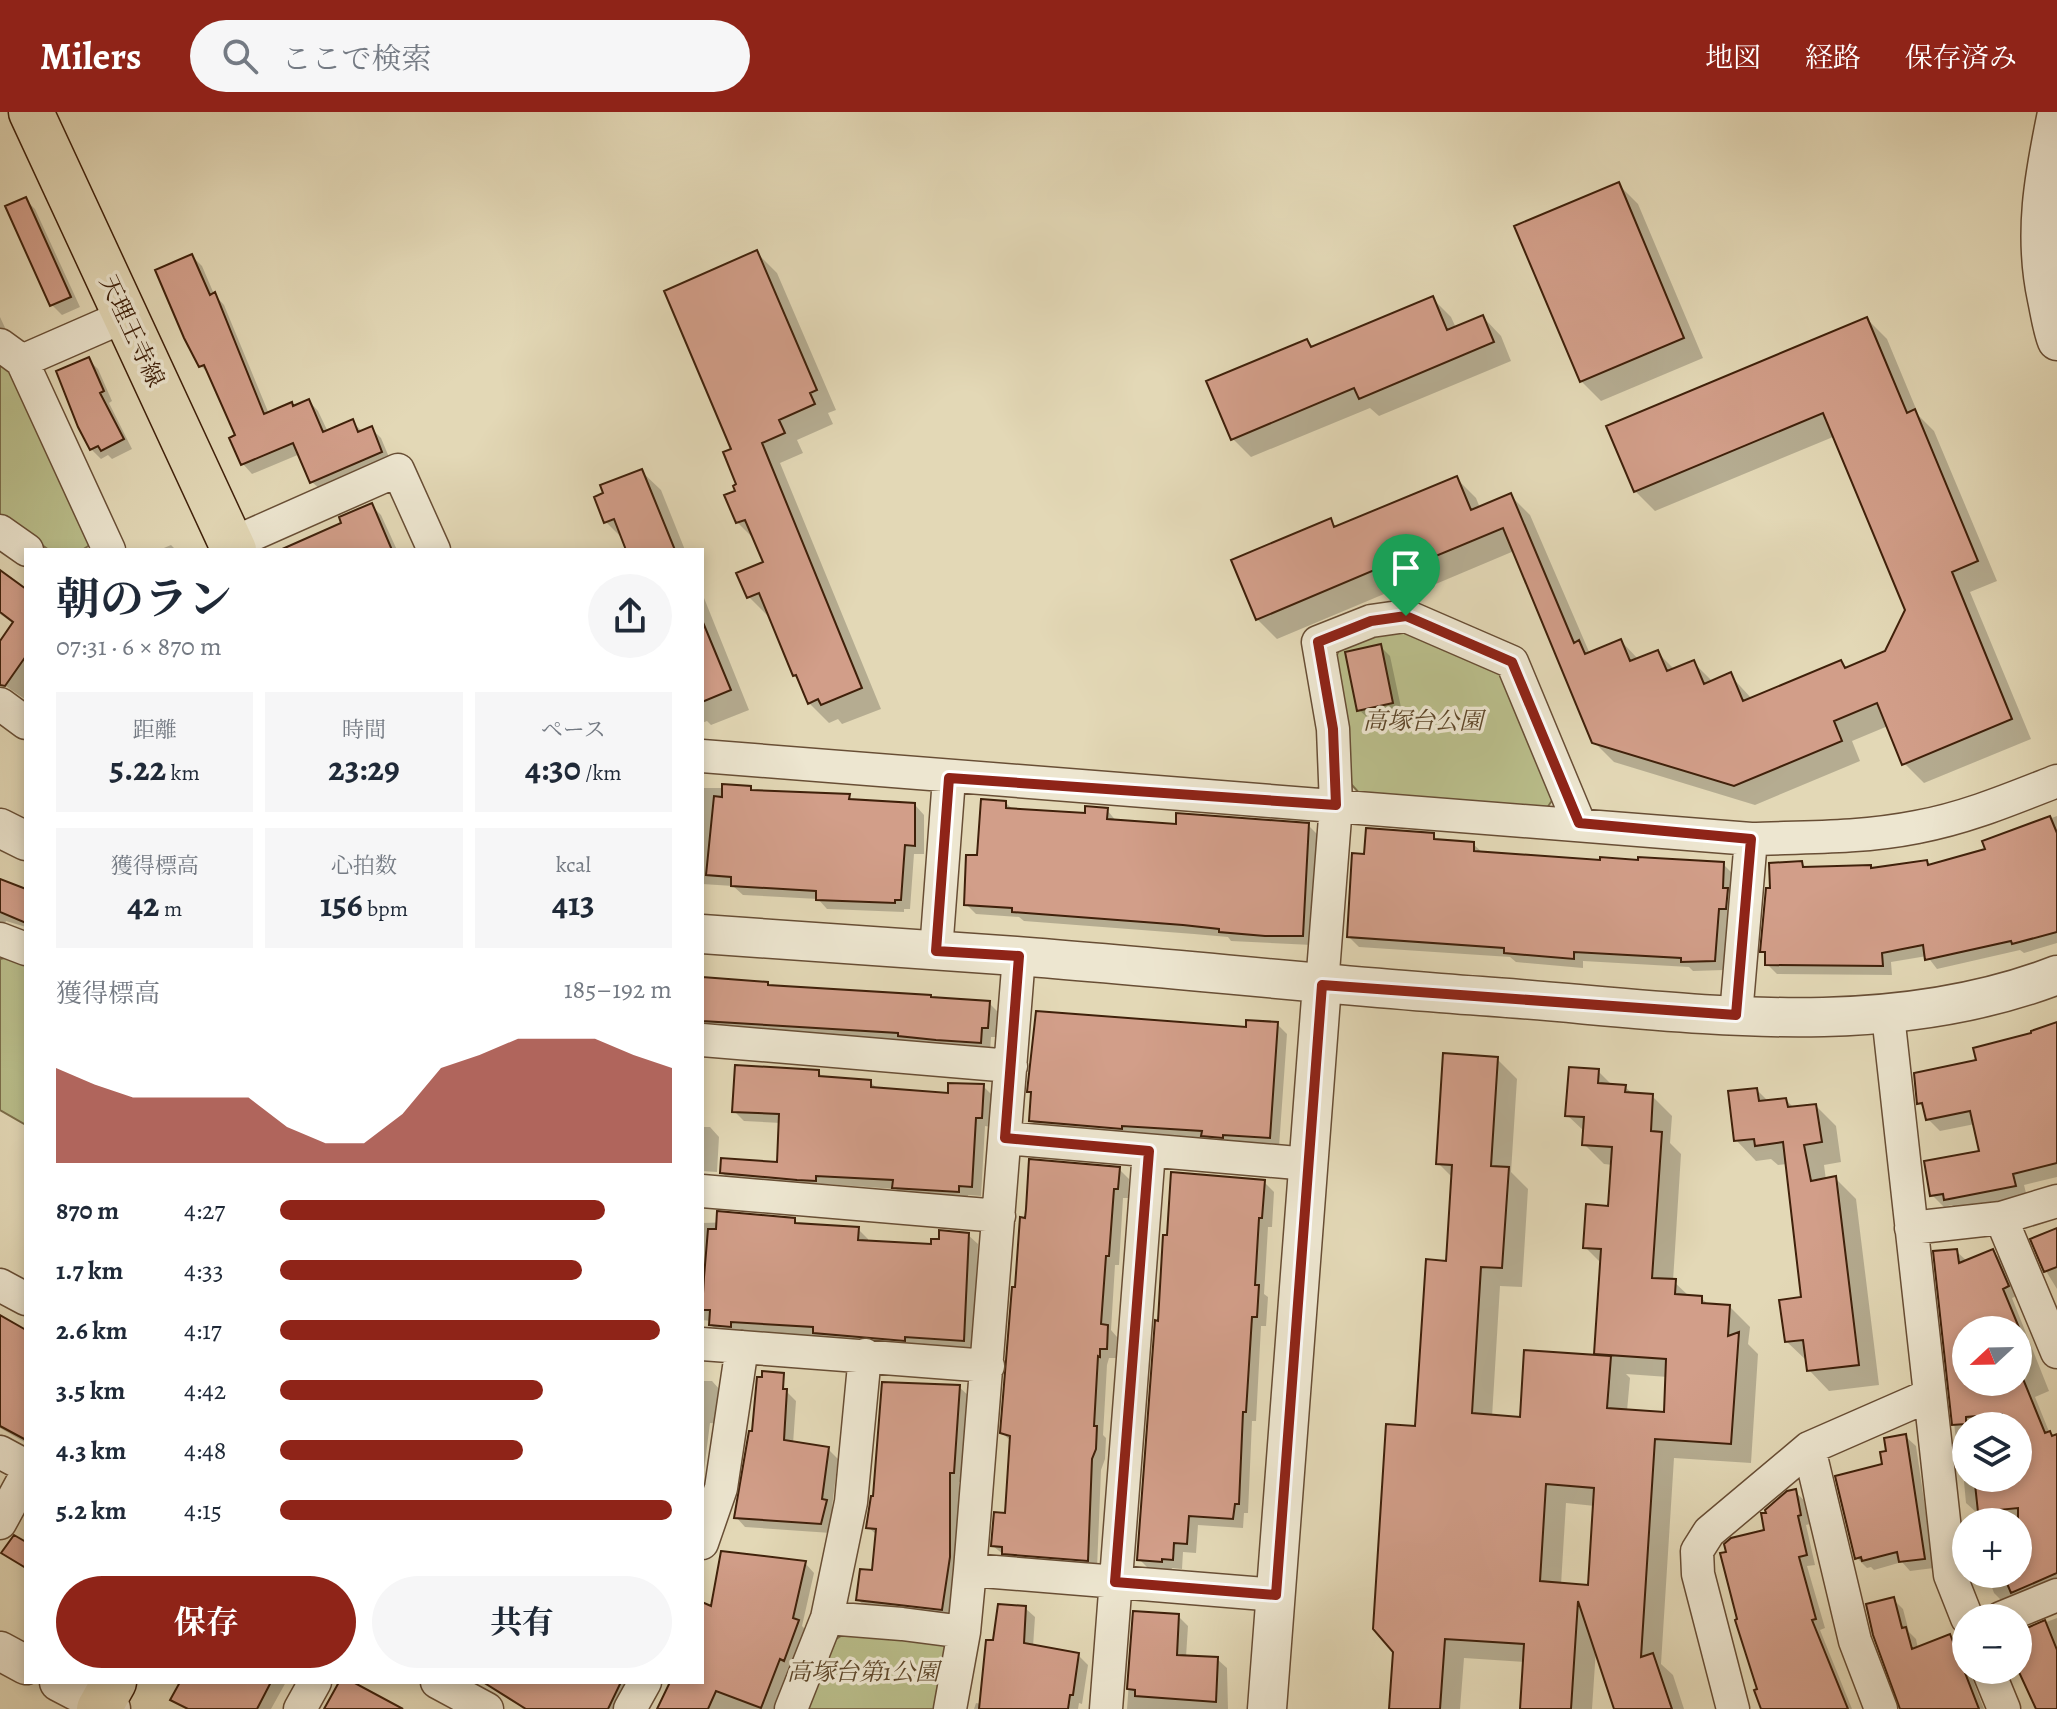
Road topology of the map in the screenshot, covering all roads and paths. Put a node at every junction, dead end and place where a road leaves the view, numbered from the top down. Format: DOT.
graph roads {
  1 [pos="31,112"];
  2 [pos="2057,113"];
  3 [pos="125,316"];
  4 [pos="2057,341"];
  5 [pos="11,353"];
  6 [pos="0,531"];
  7 [pos="232,547"];
  8 [pos="24,548"];
  9 [pos="108,548"];
  10 [pos="433,548"];
  11 [pos="0,704"];
  12 [pos="24,722"];
  13 [pos="704,756"];
  14 [pos="949,778"];
  15 [pos="2057,781"];
  16 [pos="1336,805"];
  17 [pos="1579,823"];
  18 [pos="0,828"];
  19 [pos="1751,839"];
  20 [pos="24,840"];
  21 [pos="704,934"];
  22 [pos="0,939"];
  23 [pos="24,948"];
  24 [pos="936,951"];
  25 [pos="1019,956"];
  26 [pos="2057,975"];
  27 [pos="1322,985"];
  28 [pos="1736,1015"];
  29 [pos="1888,1015"];
  30 [pos="704,1040"];
  31 [pos="1011,1066"];
  32 [pos="1005,1138"];
  33 [pos="1149,1151"];
  34 [pos="1309,1164"];
  35 [pos="704,1191"];
  36 [pos="2057,1201"];
  37 [pos="999,1216"];
  38 [pos="2001,1218"];
  39 [pos="1911,1228"];
  40 [pos="0,1285"];
  41 [pos="24,1298"];
  42 [pos="704,1344"];
  43 [pos="742,1347"];
  44 [pos="2057,1352"];
  45 [pos="865,1355"];
  46 [pos="988,1366"];
  47 [pos="1930,1395"];
  48 [pos="1809,1448"];
  49 [pos="0,1452"];
  50 [pos="24,1465"];
  51 [pos="24,1479"];
  52 [pos="0,1523"];
  53 [pos="704,1537"];
  54 [pos="970,1570"];
  55 [pos="1115,1582"];
  56 [pos="1276,1595"];
  57 [pos="2057,1595"];
  58 [pos="1961,1604"];
  59 [pos="2032,1605"];
  60 [pos="827,1618"];
  61 [pos="964,1632"];
  62 [pos="0,1651"];
  63 [pos="24,1664"];
  64 [pos="64,1684"];
  65 [pos="314,1684"];
  66 [pos="442,1684"];
  67 [pos="644,1684"];
  68 [pos="1994,1684"];
  69 [pos="478,1697"];
  70 [pos="107,1701"];
  71 [pos="300,1709"];
  72 [pos="630,1709"];
  73 [pos="791,1709"];
  74 [pos="950,1709"];
  75 [pos="1106,1709"];
  76 [pos="1267,1709"];
  77 [pos="1733,1709"];
  78 [pos="1881,1709"];
  79 [pos="2004,1709"];
  1 -- 3 [label="main road, 天理王寺線"];
  2 -- 4 [label="street"];
  3 -- 5 [label="street"];
  3 -- 7 [label="main road, 天理王寺線"];
  5 -- 9 [label="street"];
  6 -- 8 [label="street"];
  7 -- 10 [label="street"];
  11 -- 12 [label="street"];
  13 -- 14 [label="street"];
  14 -- 16 [label="street"];
  14 -- 24 [label="street"];
  15 -- 19 [label="street"];
  16 -- 17 [label="street"];
  16 -- 17 [label="street"];
  16 -- 27 [label="street"];
  17 -- 19 [label="street"];
  18 -- 20 [label="street"];
  19 -- 28 [label="street"];
  21 -- 24 [label="street"];
  22 -- 23 [label="street"];
  24 -- 25 [label="street"];
  25 -- 27 [label="street"];
  25 -- 31 [label="street"];
  26 -- 29 [label="street"];
  27 -- 28 [label="street"];
  27 -- 34 [label="street"];
  28 -- 29 [label="street"];
  29 -- 39 [label="street"];
  30 -- 31 [label="street"];
  31 -- 32 [label="street"];
  32 -- 33 [label="street"];
  32 -- 37 [label="street"];
  33 -- 34 [label="street"];
  33 -- 55 [label="street"];
  34 -- 56 [label="street"];
  35 -- 37 [label="street"];
  36 -- 38 [label="street"];
  37 -- 46 [label="street"];
  38 -- 39 [label="street"];
  38 -- 44 [label="street"];
  39 -- 47 [label="street"];
  40 -- 41 [label="street"];
  42 -- 43 [label="street"];
  43 -- 45 [label="street"];
  43 -- 53 [label="street"];
  45 -- 46 [label="street"];
  45 -- 60 [label="street"];
  46 -- 54 [label="street"];
  47 -- 48 [label="street"];
  47 -- 58 [label="street"];
  48 -- 77 [label="street"];
  48 -- 78 [label="street"];
  49 -- 50 [label="street"];
  51 -- 52 [label="street"];
  54 -- 55 [label="street"];
  54 -- 61 [label="street"];
  55 -- 56 [label="street"];
  55 -- 75 [label="street"];
  56 -- 76 [label="street"];
  57 -- 59 [label="street"];
  60 -- 61 [label="street"];
  60 -- 73 [label="street"];
  61 -- 74 [label="street"];
  62 -- 63 [label="street"];
  64 -- 70 [label="street"];
  65 -- 71 [label="street"];
  66 -- 69 [label="street"];
  67 -- 72 [label="street"];
  68 -- 79 [label="street"];
}
